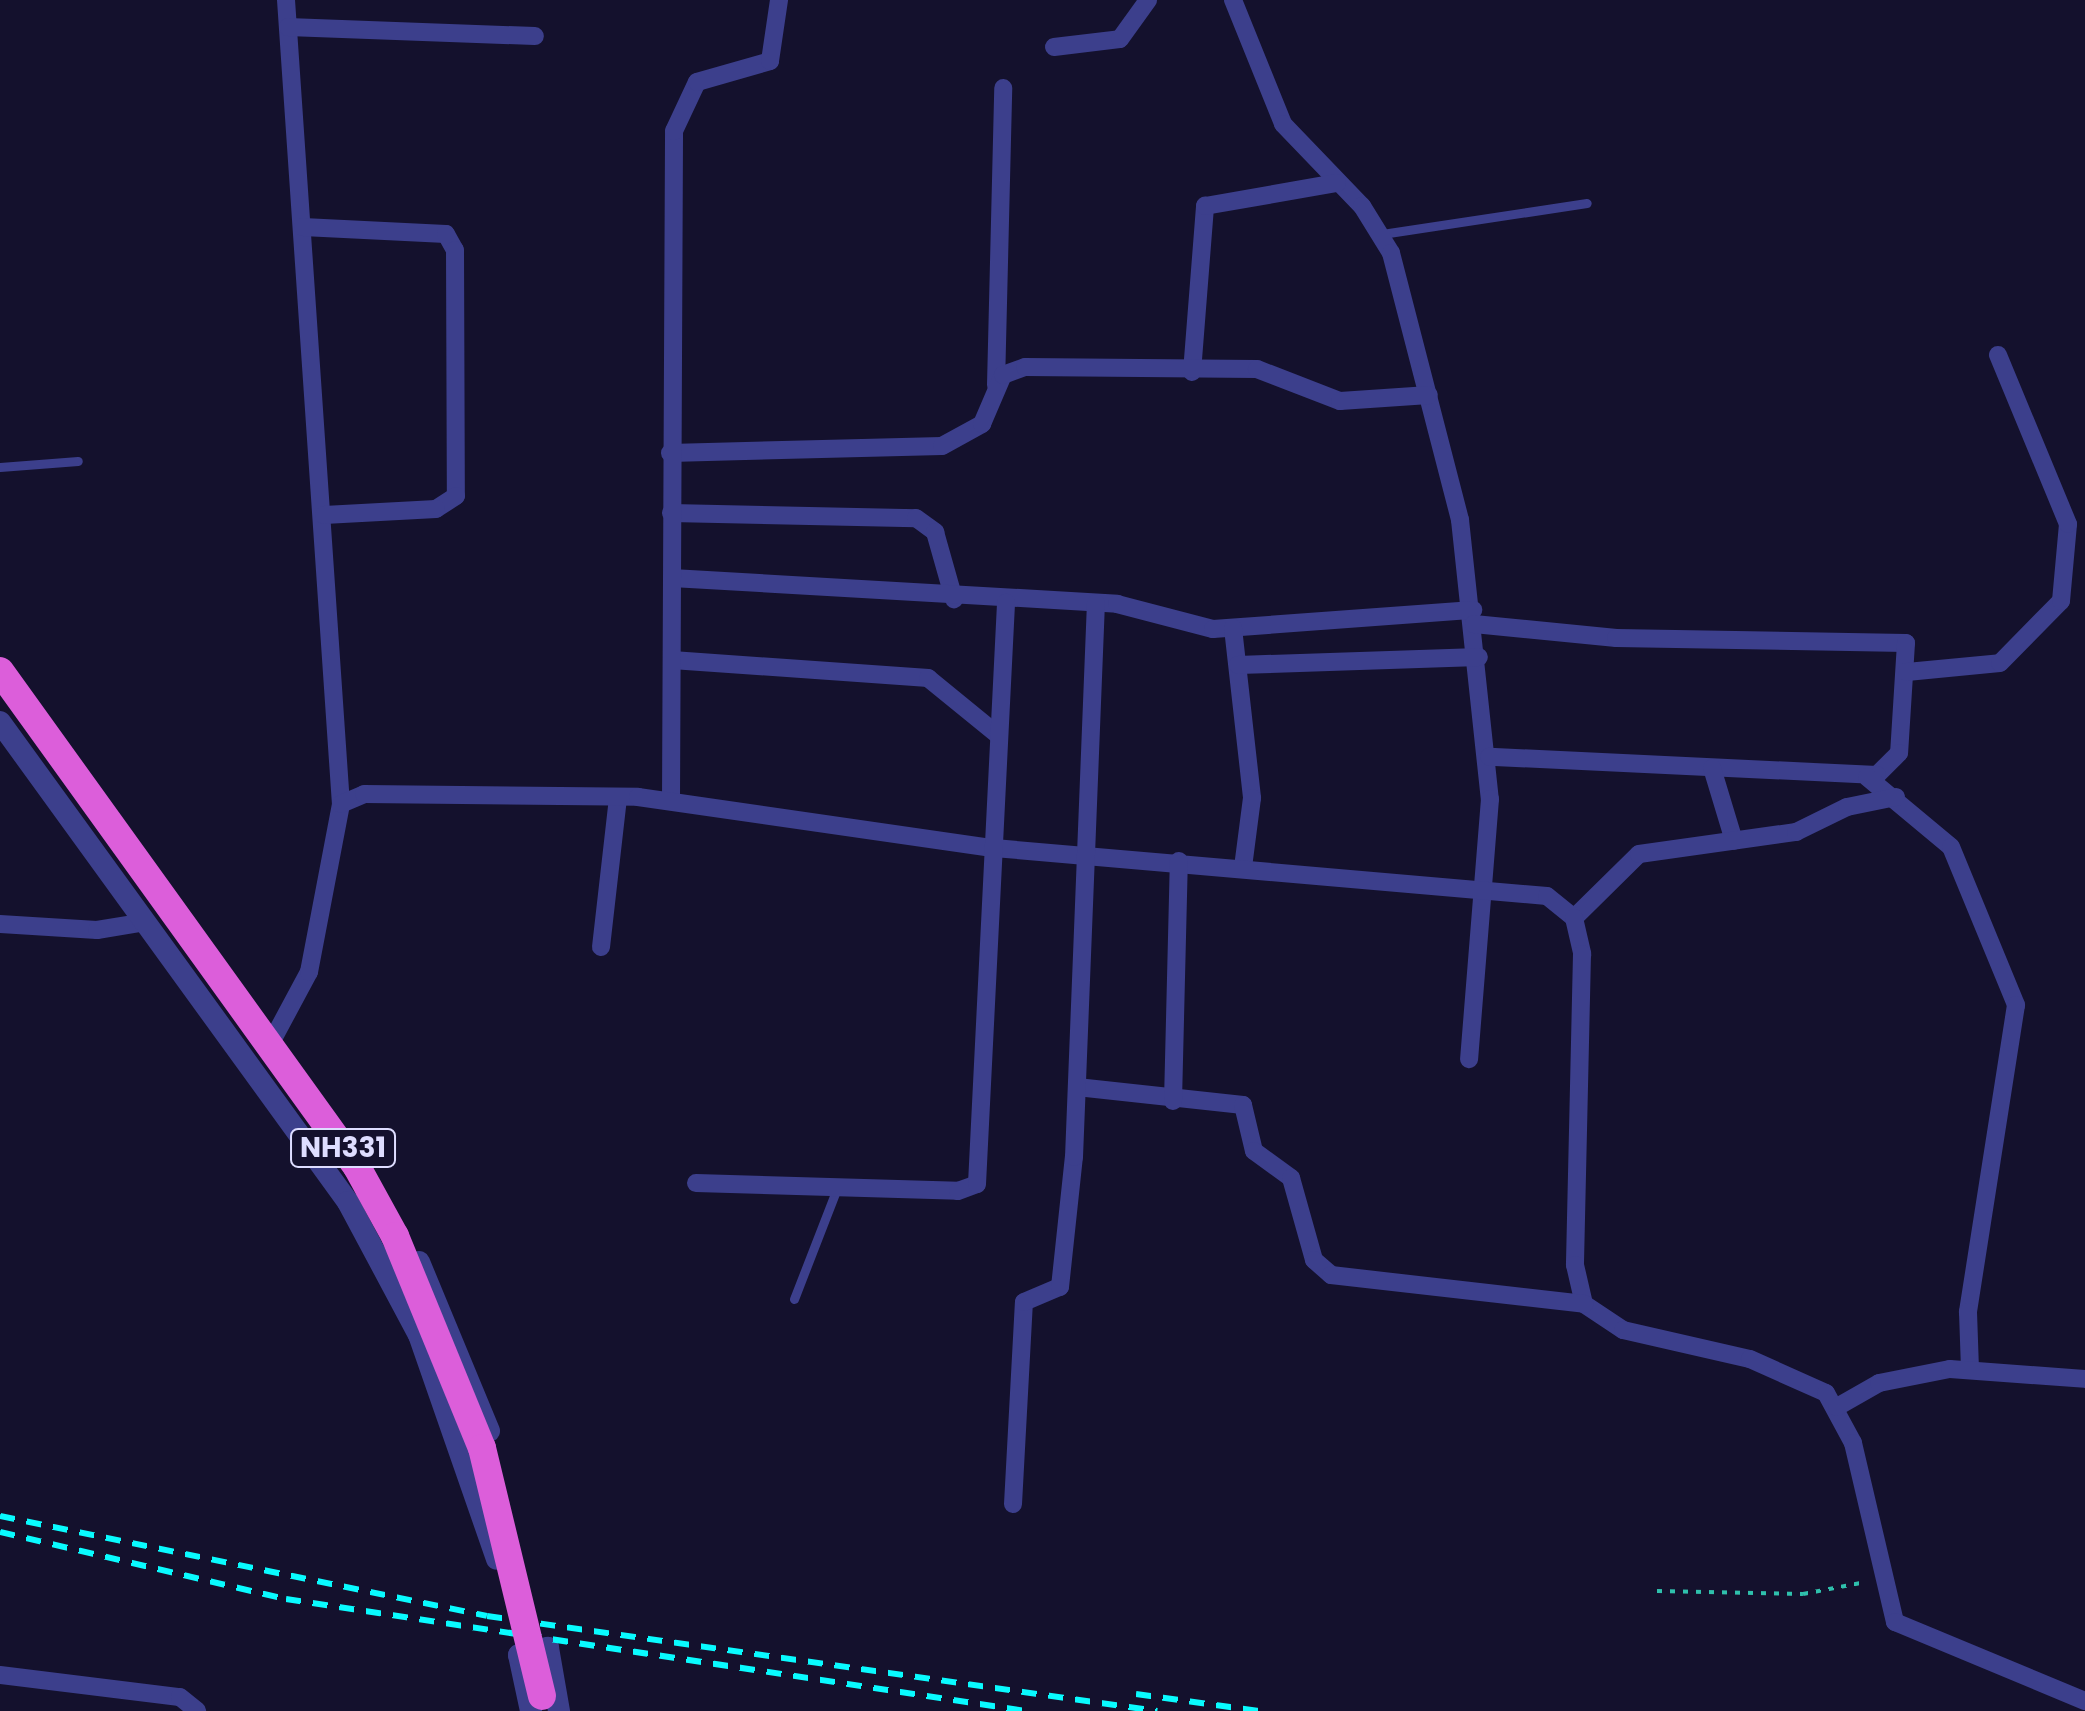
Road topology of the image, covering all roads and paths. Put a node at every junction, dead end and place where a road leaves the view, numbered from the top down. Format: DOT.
graph roads {
  1 [pos="286,0"];
  2 [pos="779,0"];
  3 [pos="1148,0"];
  4 [pos="1234,0"];
  5 [pos="288,27"];
  6 [pos="535,36"];
  7 [pos="1054,47"];
  8 [pos="1002,88"];
  9 [pos="1337,183"];
  10 [pos="1588,202"];
  11 [pos="303,227"];
  12 [pos="1382,234"];
  13 [pos="1998,355"];
  14 [pos="1192,372"];
  15 [pos="996,390"];
  16 [pos="1429,396"];
  17 [pos="670,452"];
  18 [pos="78,461"];
  19 [pos="0,467"];
  20 [pos="670,514"];
  21 [pos="324,515"];
  22 [pos="672,578"];
  23 [pos="954,599"];
  24 [pos="1006,602"];
  25 [pos="1096,603"];
  26 [pos="1473,617"];
  27 [pos="1233,628"];
  28 [pos="1479,658"];
  29 [pos="0,660"];
  30 [pos="672,660"];
  31 [pos="1238,665"];
  32 [pos="0,671"];
  33 [pos="1907,672"];
  34 [pos="0,722"];
  35 [pos="998,735"];
  36 [pos="1489,757"];
  37 [pos="1712,768"];
  38 [pos="1867,777"];
  39 [pos="618,797"];
  40 [pos="1896,797"];
  41 [pos="672,800"];
  42 [pos="341,804"];
  43 [pos="1734,841"];
  44 [pos="994,848"];
  45 [pos="1086,854"];
  46 [pos="1179,861"];
  47 [pos="1243,867"];
  48 [pos="1484,890"];
  49 [pos="1574,918"];
  50 [pos="146,922"];
  51 [pos="0,924"];
  52 [pos="601,947"];
  53 [pos="273,1040"];
  54 [pos="1469,1059"];
  55 [pos="1077,1087"];
  56 [pos="1173,1101"];
  57 [pos="696,1183"];
  58 [pos="837,1187"];
  59 [pos="794,1298"];
  60 [pos="1584,1304"];
  61 [pos="1970,1370"];
  62 [pos="2085,1378"];
  63 [pos="1837,1407"];
  64 [pos="1013,1504"];
  65 [pos="1880,1578"];
  66 [pos="1657,1592"];
  67 [pos="511,1612"];
  68 [pos="0,1675"];
  69 [pos="2085,1701"];
  70 [pos="544,1706"];
  71 [pos="197,1711"];
  1 -- 5 [label="street"];
  2 -- 17 [label="street"];
  3 -- 7 [label="street"];
  4 -- 9 [label="street"];
  5 -- 6 [label="street"];
  5 -- 11 [label="street"];
  8 -- 15 [label="street"];
  9 -- 12 [label="street"];
  9 -- 14 [label="street"];
  10 -- 12 [label="lane"];
  11 -- 21 [label="street"];
  11 -- 21 [label="street"];
  12 -- 16 [label="street"];
  13 -- 33 [label="street"];
  14 -- 15 [label="street"];
  14 -- 16 [label="street"];
  15 -- 17 [label="street"];
  16 -- 26 [label="street"];
  17 -- 20 [label="street"];
  18 -- 19 [label="lane"];
  20 -- 22 [label="street"];
  20 -- 23 [label="street"];
  21 -- 42 [label="street"];
  22 -- 23 [label="street"];
  22 -- 30 [label="street"];
  23 -- 24 [label="street"];
  24 -- 25 [label="street"];
  24 -- 35 [label="street"];
  25 -- 27 [label="street"];
  25 -- 45 [label="street"];
  26 -- 27 [label="street"];
  26 -- 28 [label="street"];
  26 -- 33 [label="street"];
  27 -- 31 [label="street"];
  28 -- 31 [label="street"];
  28 -- 36 [label="street"];
  29 -- 53 [label="street"];
  30 -- 35 [label="street"];
  30 -- 41 [label="street"];
  31 -- 47 [label="street"];
  32 -- 70 [label="highway, NH331, bridge"];
  33 -- 38 [label="street"];
  34 -- 50 [label="street"];
  35 -- 44 [label="street"];
  36 -- 37 [label="street"];
  36 -- 48 [label="street"];
  37 -- 38 [label="street"];
  37 -- 43 [label="street"];
  38 -- 40 [label="street"];
  39 -- 41 [label="street"];
  39 -- 42 [label="street"];
  39 -- 52 [label="street"];
  40 -- 43 [label="street"];
  40 -- 61 [label="street"];
  41 -- 44 [label="street"];
  42 -- 53 [label="street"];
  43 -- 49 [label="street"];
  44 -- 45 [label="street"];
  44 -- 58 [label="street"];
  45 -- 46 [label="street"];
  45 -- 55 [label="street"];
  46 -- 47 [label="street"];
  46 -- 56 [label="street"];
  47 -- 48 [label="street"];
  48 -- 49 [label="street"];
  48 -- 54 [label="street"];
  49 -- 60 [label="street"];
  50 -- 51 [label="street"];
  50 -- 67 [label="street"];
  53 -- 67 [label="street"];
  55 -- 56 [label="street"];
  55 -- 64 [label="street"];
  56 -- 60 [label="street"];
  57 -- 58 [label="street"];
  58 -- 59 [label="lane"];
  60 -- 63 [label="street"];
  61 -- 62 [label="street"];
  61 -- 63 [label="street"];
  63 -- 65 [label="street"];
  65 -- 66 [label="path"];
  65 -- 69 [label="street"];
  67 -- 70 [label="street"];
  68 -- 71 [label="street"];
}
